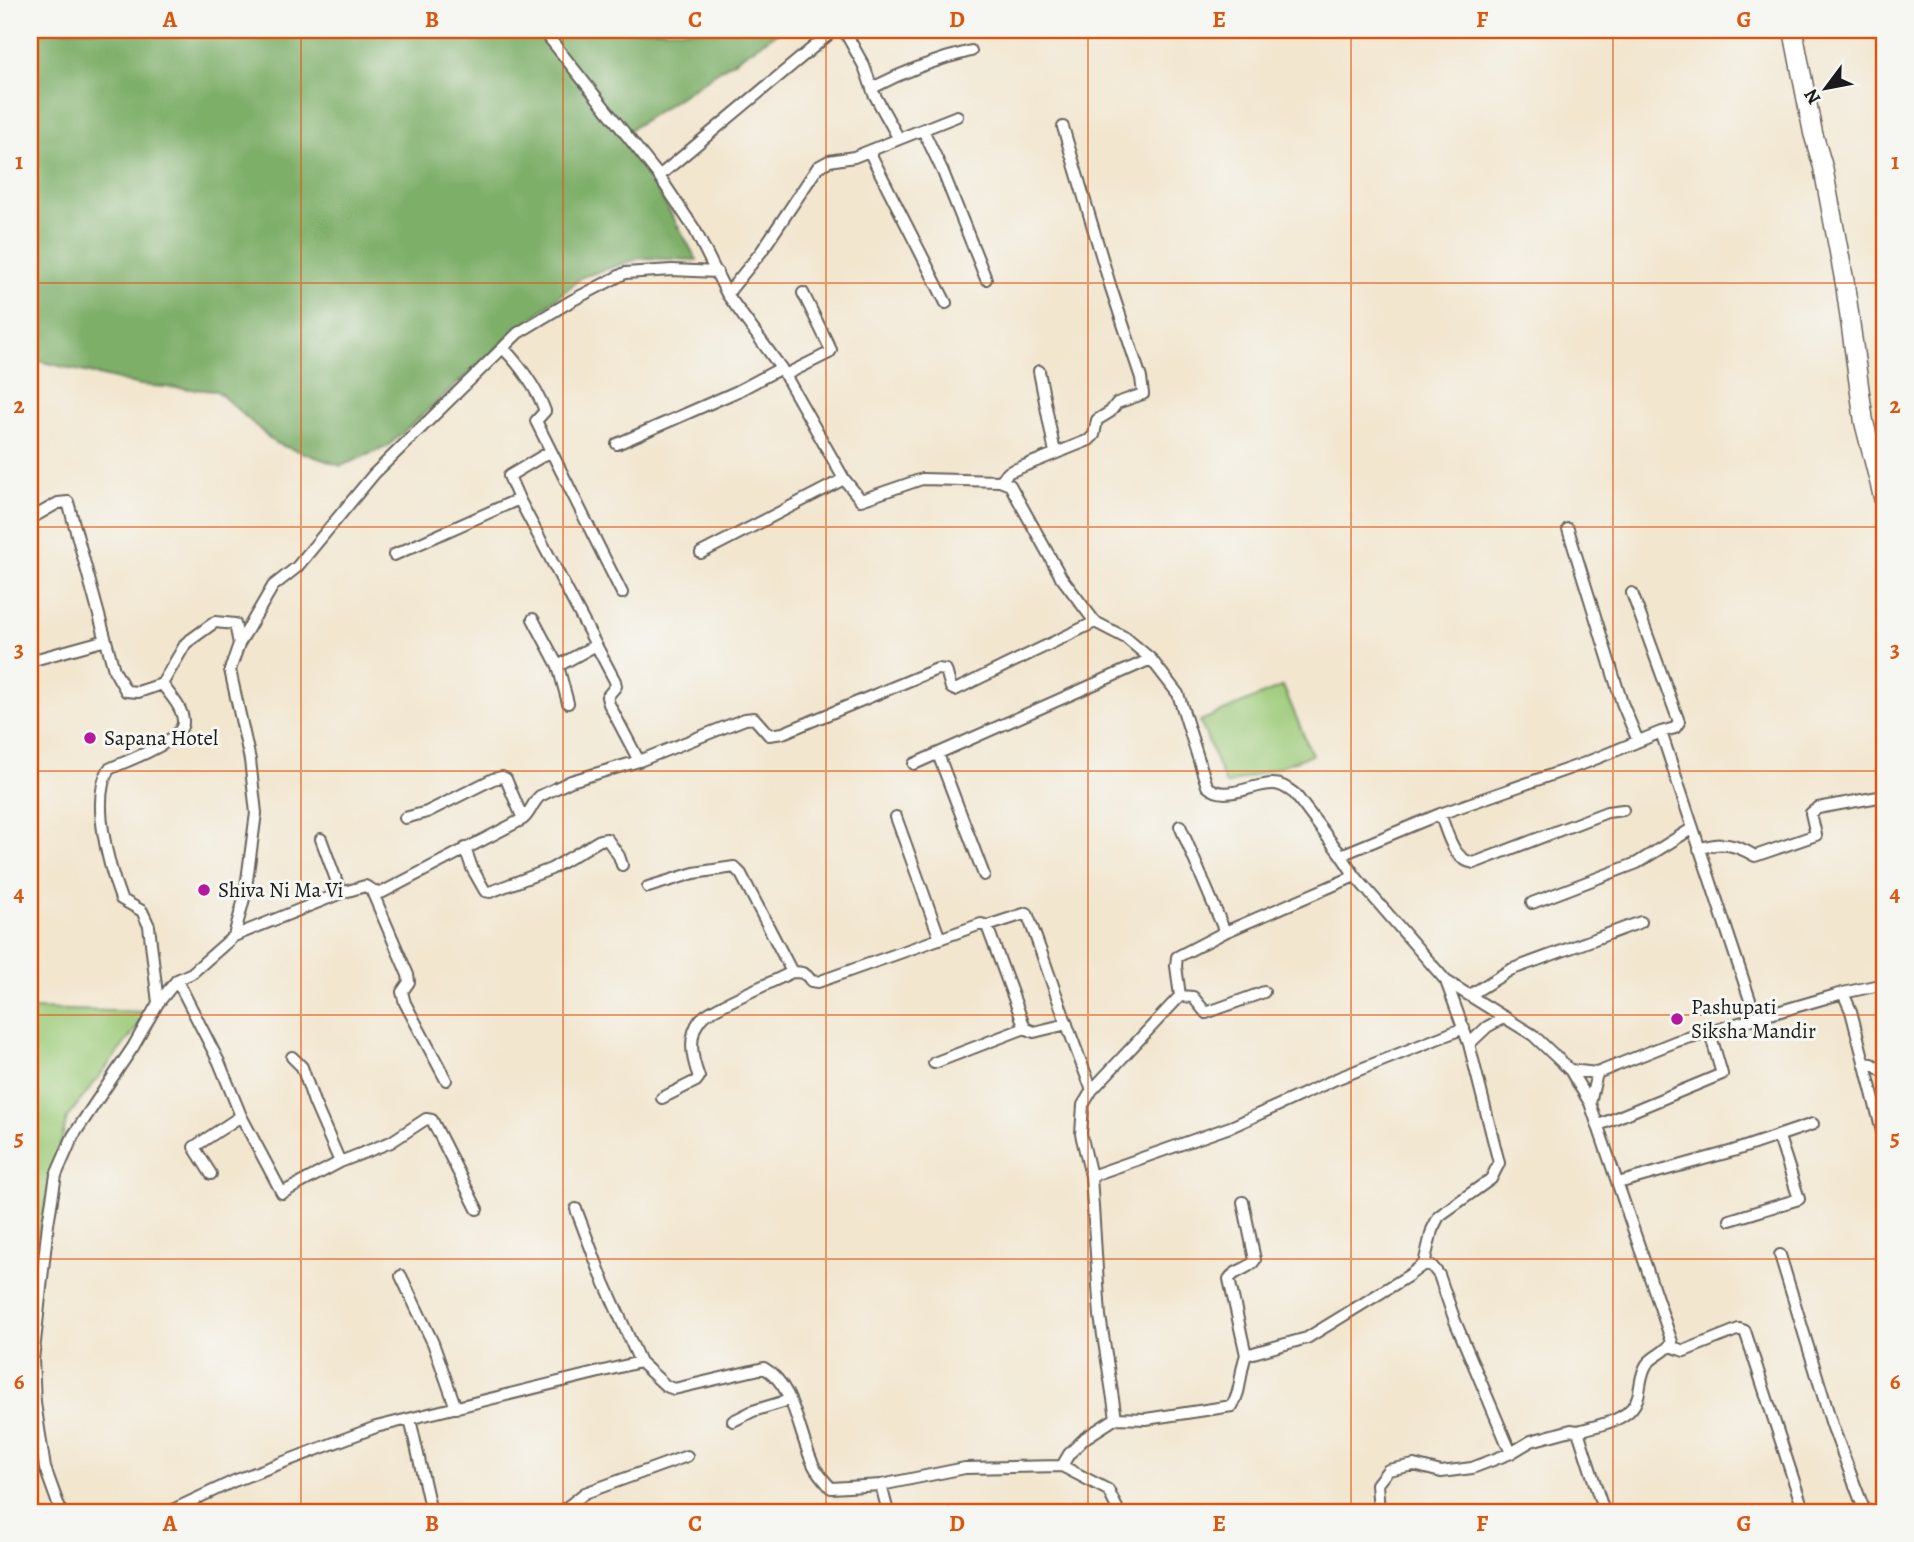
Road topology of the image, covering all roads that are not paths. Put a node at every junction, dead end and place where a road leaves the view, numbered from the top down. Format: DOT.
graph roads {
  1 [pos="543,30"];
  2 [pos="834,30"];
  3 [pos="844,30"];
  4 [pos="1793,30"];
  5 [pos="971,51"];
  6 [pos="872,88"];
  7 [pos="957,116"];
  8 [pos="1063,127"];
  9 [pos="923,130"];
  10 [pos="899,139"];
  11 [pos="869,151"];
  12 [pos="659,176"];
  13 [pos="717,272"];
  14 [pos="986,279"];
  15 [pos="803,292"];
  16 [pos="727,294"];
  17 [pos="946,303"];
  18 [pos="503,348"];
  19 [pos="1039,371"];
  20 [pos="783,372"];
  21 [pos="617,444"];
  22 [pos="551,451"];
  23 [pos="1055,453"];
  24 [pos="844,479"];
  25 [pos="1000,481"];
  26 [pos="519,499"];
  27 [pos="1884,501"];
  28 [pos="30,519"];
  29 [pos="1569,529"];
  30 [pos="701,553"];
  31 [pos="394,555"];
  32 [pos="622,593"];
  33 [pos="1632,593"];
  34 [pos="533,619"];
  35 [pos="1095,622"];
  36 [pos="106,640"];
  37 [pos="239,645"];
  38 [pos="596,645"];
  39 [pos="1151,659"];
  40 [pos="30,661"];
  41 [pos="558,666"];
  42 [pos="162,684"];
  43 [pos="568,703"];
  44 [pos="1661,732"];
  45 [pos="1638,741"];
  46 [pos="939,754"];
  47 [pos="639,761"];
  48 [pos="914,764"];
  49 [pos="1884,796"];
  50 [pos="1623,810"];
  51 [pos="1440,814"];
  52 [pos="896,817"];
  53 [pos="405,818"];
  54 [pos="523,819"];
  55 [pos="1180,826"];
  56 [pos="1693,828"];
  57 [pos="321,839"];
  58 [pos="465,848"];
  59 [pos="1699,849"];
  60 [pos="1341,855"];
  61 [pos="622,865"];
  62 [pos="984,875"];
  63 [pos="1355,876"];
  64 [pos="649,887"];
  65 [pos="371,889"];
  66 [pos="341,893"];
  67 [pos="1532,903"];
  68 [pos="1642,922"];
  69 [pos="987,926"];
  70 [pos="1225,932"];
  71 [pos="234,936"];
  72 [pos="940,939"];
  73 [pos="792,972"];
  74 [pos="177,980"];
  75 [pos="1446,981"];
  76 [pos="1884,984"];
  77 [pos="1264,992"];
  78 [pos="1843,993"];
  79 [pos="1470,995"];
  80 [pos="1180,996"];
  81 [pos="158,1003"];
  82 [pos="1505,1017"];
  83 [pos="1756,1018"];
  84 [pos="1066,1024"];
  85 [pos="1025,1028"];
  86 [pos="1464,1028"];
  87 [pos="1710,1032"];
  88 [pos="1469,1044"];
  89 [pos="292,1057"];
  90 [pos="934,1063"];
  91 [pos="1864,1063"];
  92 [pos="1570,1070"];
  93 [pos="1884,1072"];
  94 [pos="1597,1073"];
  95 [pos="446,1080"];
  96 [pos="1092,1090"];
  97 [pos="662,1098"];
  98 [pos="1590,1103"];
  99 [pos="241,1116"];
  100 [pos="1813,1124"];
  101 [pos="1599,1125"];
  102 [pos="1779,1137"];
  103 [pos="1884,1139"];
  104 [pos="340,1162"];
  105 [pos="211,1174"];
  106 [pos="1091,1176"];
  107 [pos="1618,1183"];
  108 [pos="1243,1202"];
  109 [pos="477,1209"];
  110 [pos="576,1209"];
  111 [pos="1730,1220"];
  112 [pos="1780,1255"];
  113 [pos="1424,1264"];
  114 [pos="401,1276"];
  115 [pos="1670,1346"];
  116 [pos="1246,1355"];
  117 [pos="640,1362"];
  118 [pos="789,1400"];
  119 [pos="456,1408"];
  120 [pos="1116,1418"];
  121 [pos="410,1419"];
  122 [pos="733,1420"];
  123 [pos="1578,1432"];
  124 [pos="1511,1453"];
  125 [pos="687,1456"];
  126 [pos="1062,1466"];
  127 [pos="881,1485"];
  128 [pos="30,1508"];
  129 [pos="36,1512"];
  130 [pos="61,1512"];
  131 [pos="168,1512"];
  132 [pos="431,1512"];
  133 [pos="561,1512"];
  134 [pos="888,1512"];
  135 [pos="1119,1512"];
  136 [pos="1379,1512"];
  137 [pos="1604,1512"];
  138 [pos="1804,1512"];
  139 [pos="1865,1512"];
  1 -- 12 [label="street"];
  2 -- 12 [label="street"];
  3 -- 6 [label="street"];
  4 -- 27 [label="main road"];
  5 -- 6 [label="street"];
  6 -- 10 [label="street"];
  7 -- 9 [label="street"];
  8 -- 23 [label="street"];
  9 -- 10 [label="street"];
  9 -- 14 [label="street"];
  10 -- 11 [label="street"];
  11 -- 16 [label="street"];
  11 -- 17 [label="street"];
  12 -- 13 [label="street"];
  13 -- 16 [label="street"];
  13 -- 18 [label="street"];
  15 -- 20 [label="street"];
  16 -- 20 [label="street"];
  18 -- 22 [label="street"];
  18 -- 37 [label="street"];
  19 -- 23 [label="street"];
  20 -- 21 [label="street"];
  20 -- 24 [label="street"];
  22 -- 26 [label="street"];
  22 -- 32 [label="street"];
  23 -- 25 [label="street"];
  24 -- 25 [label="street"];
  24 -- 30 [label="street"];
  25 -- 35 [label="street"];
  26 -- 31 [label="street"];
  26 -- 38 [label="street"];
  28 -- 36 [label="street"];
  29 -- 45 [label="street"];
  33 -- 44 [label="street"];
  34 -- 41 [label="street"];
  35 -- 39 [label="street"];
  35 -- 47 [label="street"];
  36 -- 40 [label="street"];
  36 -- 42 [label="street"];
  37 -- 42 [label="street"];
  37 -- 71 [label="street"];
  38 -- 41 [label="street"];
  38 -- 47 [label="street"];
  39 -- 46 [label="street"];
  39 -- 60 [label="street"];
  41 -- 43 [label="street"];
  42 -- 81 [label="street"];
  44 -- 45 [label="street"];
  44 -- 56 [label="street"];
  45 -- 51 [label="street"];
  46 -- 48 [label="street"];
  46 -- 62 [label="street"];
  47 -- 54 [label="street"];
  49 -- 59 [label="street"];
  50 -- 51 [label="street"];
  51 -- 60 [label="street"];
  52 -- 72 [label="street"];
  53 -- 54 [label="street"];
  54 -- 58 [label="street"];
  55 -- 70 [label="street"];
  56 -- 59 [label="street"];
  56 -- 67 [label="street"];
  57 -- 66 [label="street"];
  58 -- 61 [label="street"];
  58 -- 65 [label="street"];
  59 -- 83 [label="street"];
  60 -- 63 [label="street"];
  63 -- 70 [label="street"];
  63 -- 75 [label="street"];
  64 -- 73 [label="street"];
  65 -- 66 [label="street"];
  65 -- 95 [label="street"];
  66 -- 71 [label="street"];
  68 -- 79 [label="street"];
  69 -- 72 [label="street"];
  69 -- 84 [label="street"];
  69 -- 85 [label="street"];
  70 -- 80 [label="street"];
  71 -- 74 [label="street"];
  72 -- 73 [label="street"];
  73 -- 97 [label="street"];
  74 -- 81 [label="street"];
  74 -- 99 [label="street"];
  75 -- 79 [label="street"];
  75 -- 86 [label="street"];
  76 -- 78 [label="street"];
  77 -- 80 [label="street"];
  78 -- 83 [label="street"];
  78 -- 91 [label="street"];
  79 -- 82 [label="street"];
  80 -- 96 [label="street"];
  81 -- 130 [label="street"];
  82 -- 88 [label="street"];
  82 -- 92 [label="street"];
  83 -- 87 [label="street"];
  84 -- 85 [label="street"];
  84 -- 96 [label="street"];
  85 -- 90 [label="street"];
  86 -- 88 [label="street"];
  86 -- 106 [label="street"];
  87 -- 94 [label="street"];
  87 -- 101 [label="street"];
  88 -- 113 [label="street"];
  89 -- 104 [label="street"];
  91 -- 93 [label="street"];
  91 -- 103 [label="street"];
  92 -- 94 [label="street"];
  92 -- 98 [label="street"];
  94 -- 98 [label="street"];
  96 -- 106 [label="street"];
  98 -- 101 [label="street"];
  99 -- 104 [label="street"];
  99 -- 105 [label="street"];
  100 -- 102 [label="street"];
  101 -- 107 [label="street"];
  102 -- 107 [label="street"];
  102 -- 111 [label="street"];
  104 -- 109 [label="street"];
  106 -- 120 [label="street"];
  107 -- 115 [label="street"];
  108 -- 116 [label="street"];
  110 -- 117 [label="street"];
  112 -- 139 [label="street"];
  113 -- 116 [label="street"];
  113 -- 124 [label="street"];
  114 -- 119 [label="street"];
  115 -- 123 [label="street"];
  115 -- 138 [label="street"];
  116 -- 120 [label="street"];
  117 -- 118 [label="street"];
  117 -- 119 [label="street"];
  118 -- 122 [label="street"];
  118 -- 127 [label="street"];
  119 -- 121 [label="street"];
  120 -- 126 [label="street"];
  121 -- 131 [label="street"];
  121 -- 132 [label="street"];
  123 -- 124 [label="street"];
  123 -- 137 [label="street"];
  124 -- 136 [label="street"];
  125 -- 133 [label="street"];
  126 -- 127 [label="street"];
  126 -- 135 [label="street"];
  127 -- 134 [label="street"];
  128 -- 129 [label="street"];
}
